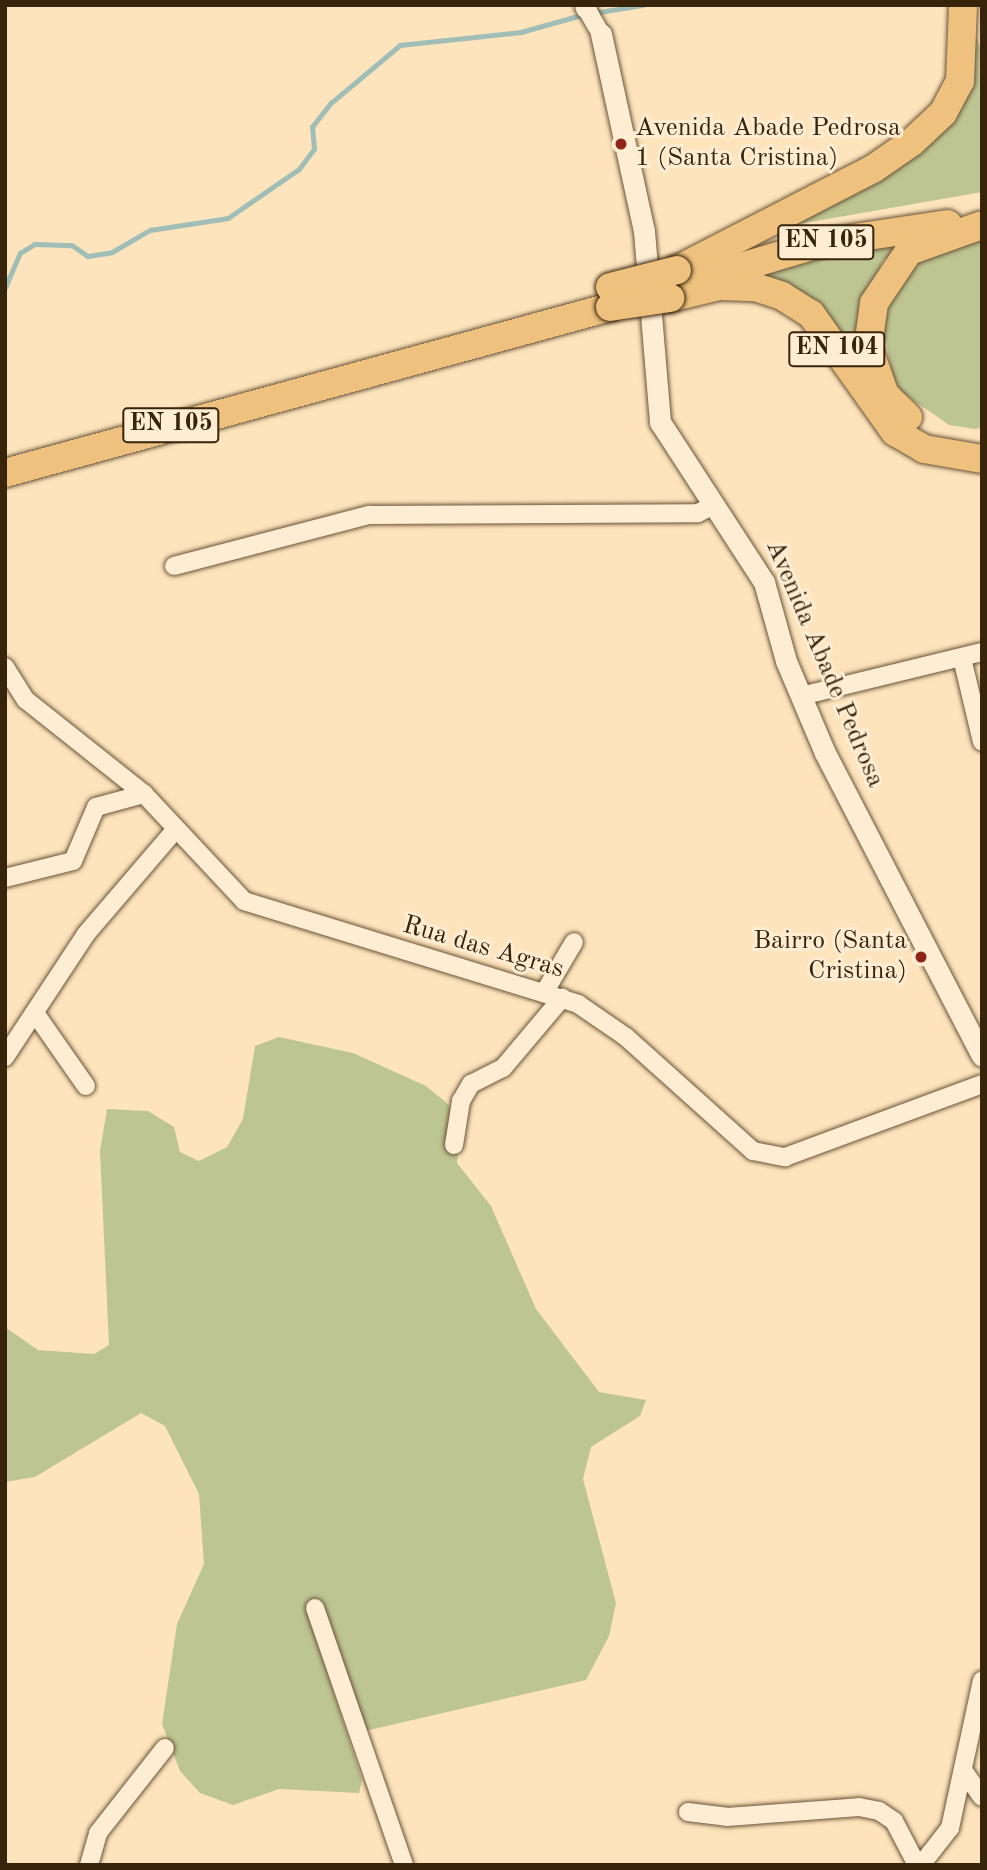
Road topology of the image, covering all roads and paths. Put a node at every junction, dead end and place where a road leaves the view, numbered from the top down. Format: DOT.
graph roads {
  1 [pos="963,5"];
  2 [pos="975,5"];
  3 [pos="586,6"];
  4 [pos="982,23"];
  5 [pos="601,34"];
  6 [pos="982,208"];
  7 [pos="982,224"];
  8 [pos="674,285"];
  9 [pos="610,297"];
  10 [pos="982,440"];
  11 [pos="982,459"];
  12 [pos="5,473"];
  13 [pos="714,505"];
  14 [pos="174,566"];
  15 [pos="982,652"];
  16 [pos="962,658"];
  17 [pos="5,667"];
  18 [pos="801,696"];
  19 [pos="982,742"];
  20 [pos="144,794"];
  21 [pos="175,830"];
  22 [pos="5,878"];
  23 [pos="575,942"];
  24 [pos="544,993"];
  25 [pos="562,998"];
  26 [pos="36,1013"];
  27 [pos="982,1056"];
  28 [pos="5,1057"];
  29 [pos="982,1084"];
  30 [pos="86,1086"];
  31 [pos="454,1145"];
  32 [pos="315,1608"];
  33 [pos="982,1680"];
  34 [pos="165,1748"];
  35 [pos="965,1773"];
  36 [pos="982,1797"];
  37 [pos="688,1812"];
  38 [pos="89,1865"];
  39 [pos="404,1865"];
  40 [pos="919,1865"];
  1 -- 8 [label="main road, EN 104"];
  2 -- 4 [label="main road"];
  3 -- 5 [label="street, Avenida Abade Pedrosa"];
  5 -- 13 [label="street, Avenida Abade Pedrosa"];
  6 -- 8 [label="main road, EN 105"];
  7 -- 8 [label="main road, EN 105"];
  7 -- 10 [label="main road, EN 104"];
  8 -- 9 [label="main road, EN 104, bridge"];
  8 -- 11 [label="main road, EN 104"];
  9 -- 12 [label="main road, EN 105"];
  13 -- 14 [label="street"];
  13 -- 18 [label="street, Avenida Abade Pedrosa"];
  15 -- 16 [label="street"];
  16 -- 18 [label="street"];
  16 -- 19 [label="street"];
  17 -- 20 [label="street, Rua das Agras"];
  18 -- 27 [label="street, Avenida Abade Pedrosa"];
  20 -- 21 [label="street, Rua das Agras"];
  20 -- 22 [label="street"];
  21 -- 24 [label="street, Rua das Agras"];
  21 -- 26 [label="street"];
  23 -- 24 [label="street"];
  24 -- 25 [label="street, Rua das Agras"];
  25 -- 29 [label="street, Rua das Agras"];
  25 -- 31 [label="street"];
  26 -- 28 [label="street"];
  26 -- 30 [label="street"];
  32 -- 39 [label="street"];
  33 -- 35 [label="street"];
  34 -- 38 [label="street"];
  35 -- 36 [label="street"];
  35 -- 40 [label="street"];
  37 -- 40 [label="street"];
}
